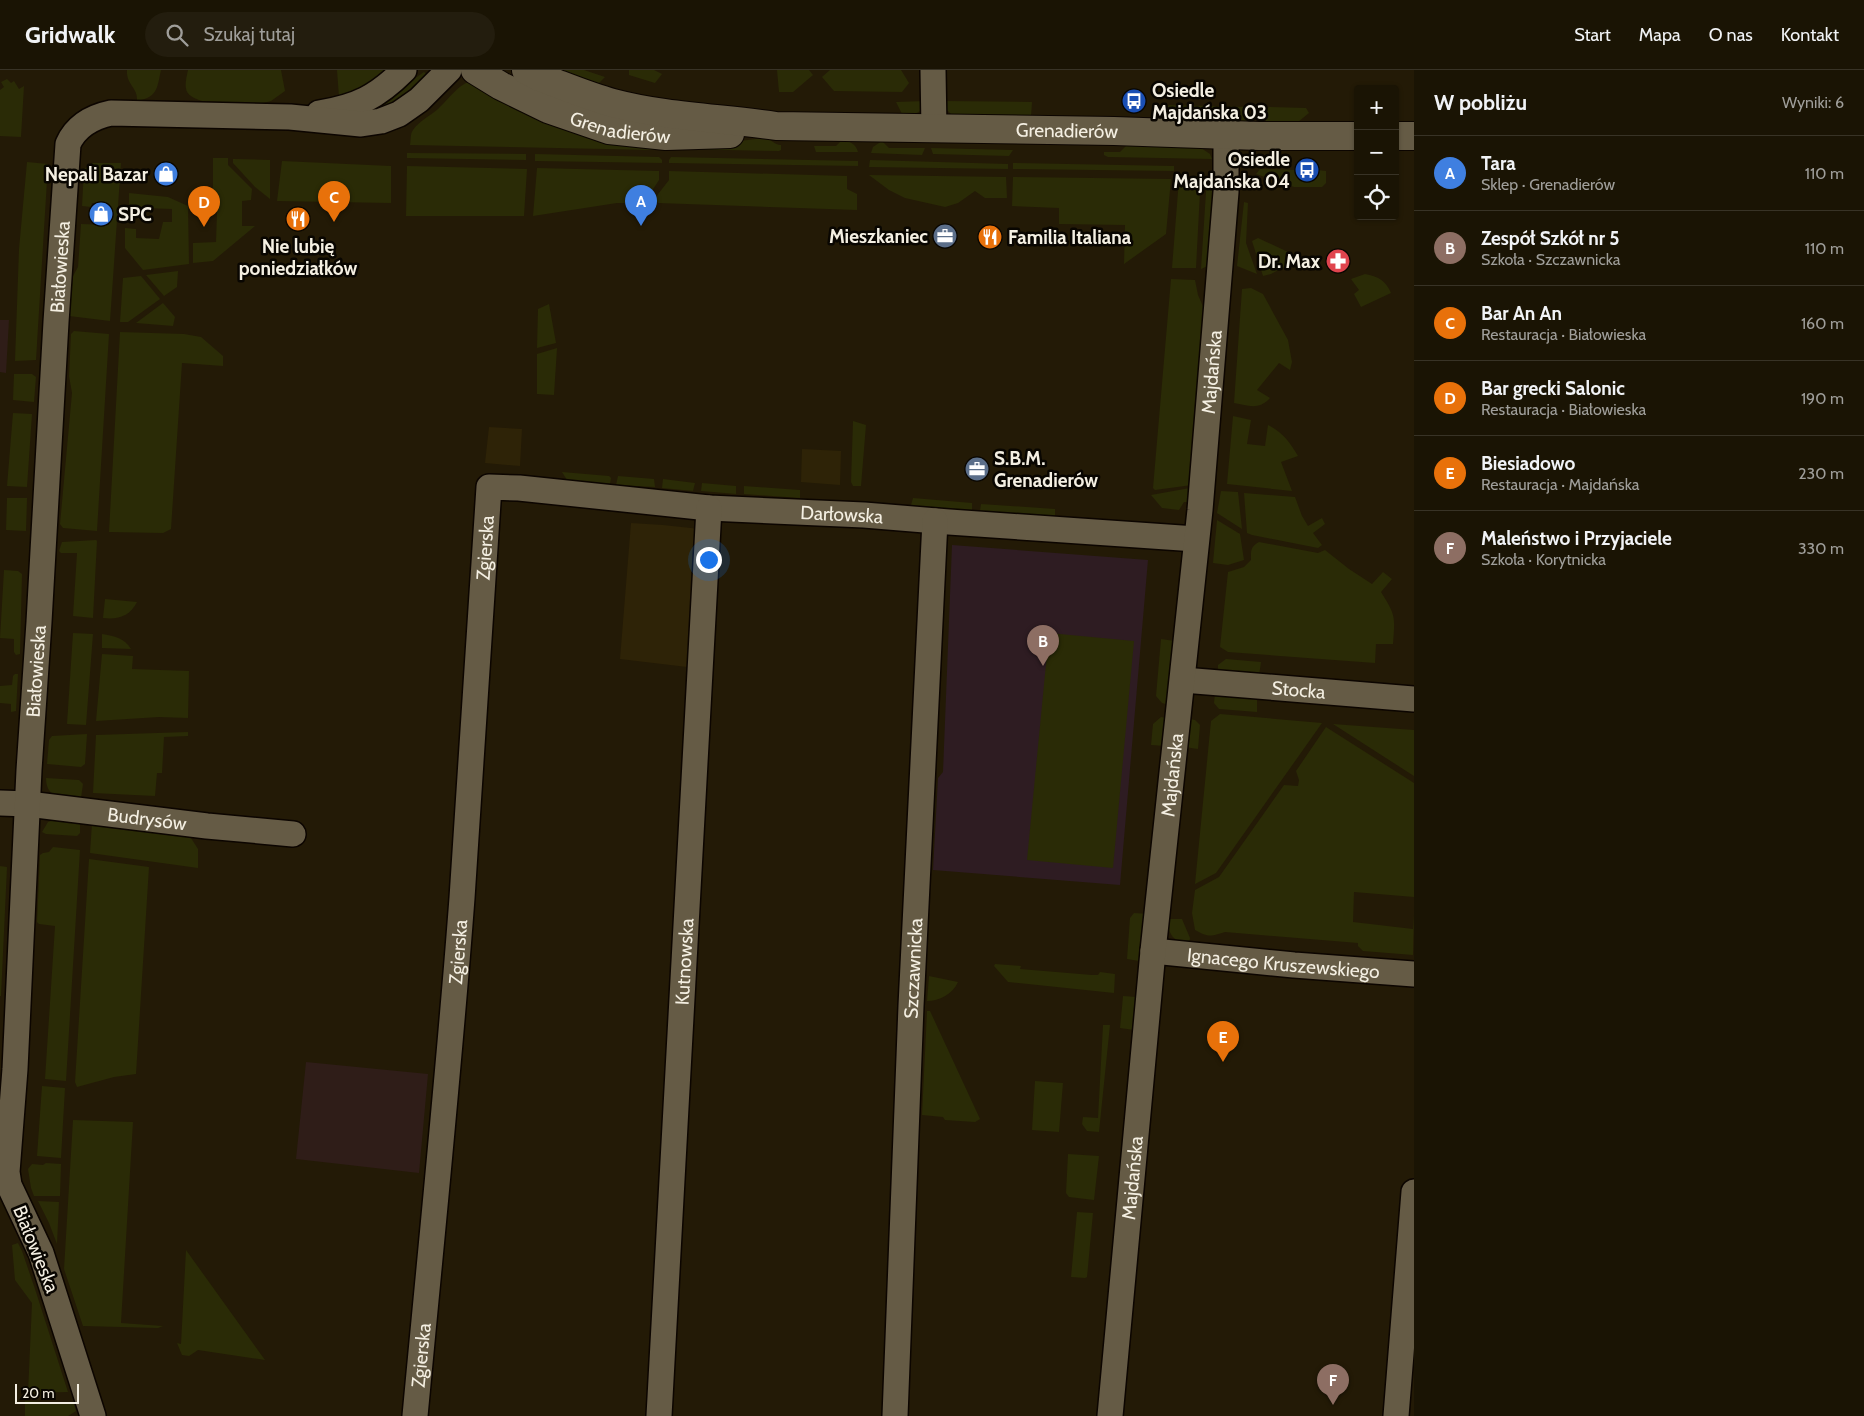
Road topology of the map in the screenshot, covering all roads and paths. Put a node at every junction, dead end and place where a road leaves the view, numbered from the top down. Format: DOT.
graph roads {
  1 [pos="404,70"];
  2 [pos="450,70"];
  3 [pos="474,70"];
  4 [pos="526,70"];
  5 [pos="932,70"];
  6 [pos="290,118"];
  7 [pos="776,126"];
  8 [pos="934,129"];
  9 [pos="1226,135"];
  10 [pos="1354,136"];
  11 [pos="1399,136"];
  12 [pos="1414,136"];
  13 [pos="489,487"];
  14 [pos="709,508"];
  15 [pos="935,521"];
  16 [pos="1196,540"];
  17 [pos="1183,680"];
  18 [pos="1414,699"];
  19 [pos="0,803"];
  20 [pos="28,804"];
  21 [pos="293,834"];
  22 [pos="1153,952"];
  23 [pos="1414,974"];
  24 [pos="1414,1192"];
  25 [pos="93,1416"];
  26 [pos="415,1416"];
  27 [pos="659,1416"];
  28 [pos="895,1416"];
  29 [pos="1110,1416"];
  30 [pos="1396,1416"];
  1 -- 6 [label="street, Białowieska"];
  2 -- 6 [label="street, Białowieska"];
  3 -- 7 [label="street, Grenadierów"];
  4 -- 7 [label="street, Grenadierów"];
  5 -- 8 [label="street"];
  6 -- 20 [label="street, Białowieska"];
  7 -- 8 [label="street, Grenadierów"];
  8 -- 9 [label="street, Grenadierów"];
  9 -- 10 [label="street, Grenadierów"];
  9 -- 16 [label="street, Majdańska"];
  11 -- 12 [label="street"];
  13 -- 14 [label="street, Darłowska"];
  13 -- 26 [label="street, Zgierska"];
  14 -- 15 [label="street, Darłowska"];
  14 -- 27 [label="street, Kutnowska"];
  15 -- 16 [label="street, Darłowska"];
  15 -- 28 [label="street, Szczawnicka"];
  16 -- 17 [label="street, Majdańska"];
  17 -- 18 [label="street, Stocka"];
  17 -- 22 [label="street, Majdańska"];
  19 -- 20 [label="street, Budrysów"];
  20 -- 21 [label="street, Budrysów"];
  20 -- 25 [label="street, Białowieska"];
  22 -- 23 [label="street, Ignacego Kruszewskiego"];
  22 -- 29 [label="street, Majdańska"];
  24 -- 30 [label="street"];
}
